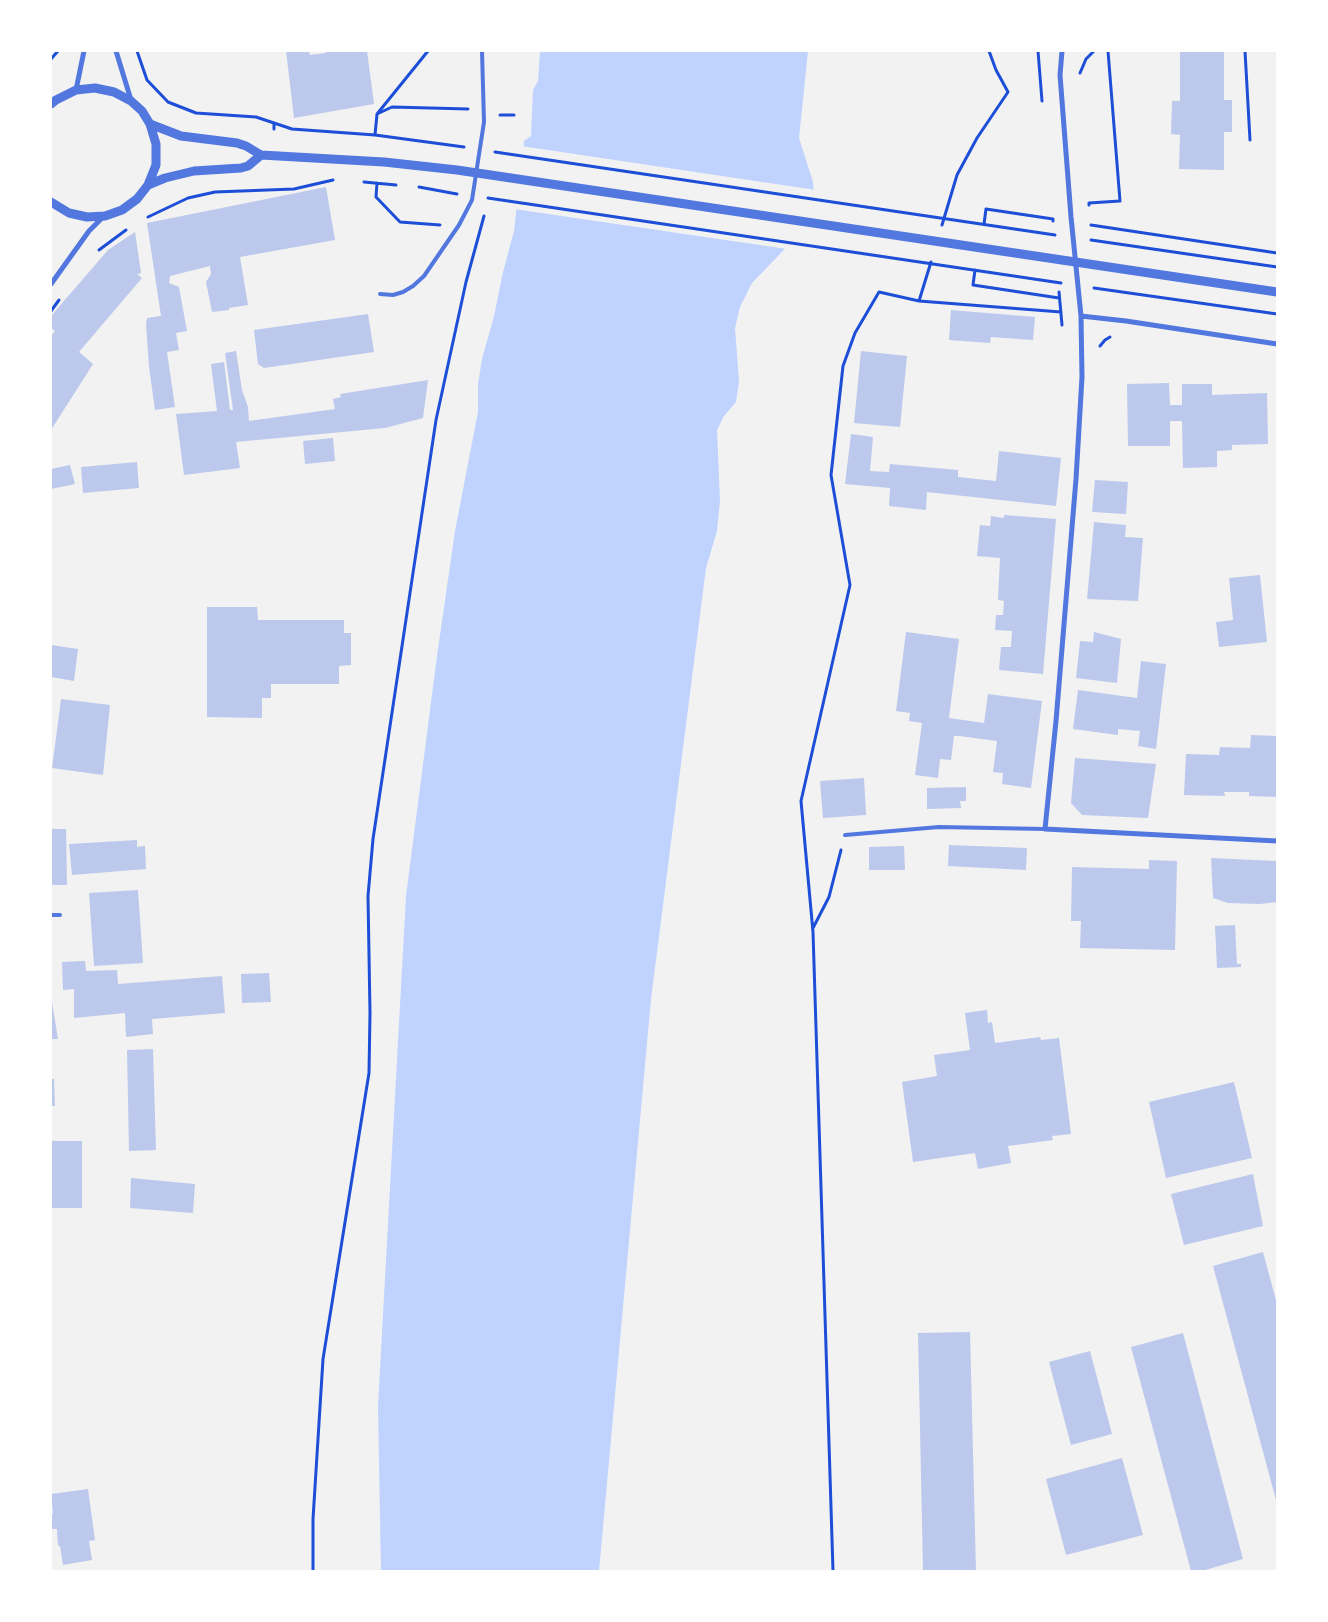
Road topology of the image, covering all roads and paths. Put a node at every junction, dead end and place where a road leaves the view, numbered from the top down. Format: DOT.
graph roads {
  1 [pos="58,51"];
  2 [pos="84,51"];
  3 [pos="116,51"];
  4 [pos="137,51"];
  5 [pos="428,51"];
  6 [pos="482,51"];
  7 [pos="989,51"];
  8 [pos="1062,51"];
  9 [pos="1094,51"];
  10 [pos="1108,51"];
  11 [pos="1245,51"];
  12 [pos="51,59"];
  13 [pos="1080,80"];
  14 [pos="76,90"];
  15 [pos="131,101"];
  16 [pos="51,104"];
  17 [pos="462,109"];
  18 [pos="499,110"];
  19 [pos="377,114"];
  20 [pos="499,115"];
  21 [pos="514,115"];
  22 [pos="274,123"];
  23 [pos="499,123"];
  24 [pos="150,124"];
  25 [pos="274,129"];
  26 [pos="375,135"];
  27 [pos="1250,140"];
  28 [pos="470,148"];
  29 [pos="497,149"];
  30 [pos="490,151"];
  31 [pos="261,155"];
  32 [pos="496,158"];
  33 [pos="335,180"];
  34 [pos="360,182"];
  35 [pos="377,183"];
  36 [pos="273,184"];
  37 [pos="148,185"];
  38 [pos="400,185"];
  39 [pos="418,187"];
  40 [pos="274,190"];
  41 [pos="490,192"];
  42 [pos="464,195"];
  43 [pos="482,198"];
  44 [pos="488,200"];
  45 [pos="52,205"];
  46 [pos="486,208"];
  47 [pos="1089,211"];
  48 [pos="105,216"];
  49 [pos="144,219"];
  50 [pos="413,224"];
  51 [pos="984,224"];
  52 [pos="1091,225"];
  53 [pos="132,227"];
  54 [pos="941,227"];
  55 [pos="1054,236"];
  56 [pos="1062,236"];
  57 [pos="1082,238"];
  58 [pos="1277,252"];
  59 [pos="933,254"];
  60 [pos="94,255"];
  61 [pos="1277,267"];
  62 [pos="974,270"];
  63 [pos="1058,280"];
  64 [pos="1062,283"];
  65 [pos="51,284"];
  66 [pos="1091,287"];
  67 [pos="1277,292"];
  68 [pos="380,294"];
  69 [pos="61,297"];
  70 [pos="1059,298"];
  71 [pos="919,301"];
  72 [pos="51,311"];
  73 [pos="1061,312"];
  74 [pos="1277,314"];
  75 [pos="1081,316"];
  76 [pos="1062,328"];
  77 [pos="1277,344"];
  78 [pos="1045,828"];
  79 [pos="845,835"];
  80 [pos="1277,842"];
  81 [pos="51,915"];
  82 [pos="60,915"];
  83 [pos="812,928"];
  84 [pos="313,1571"];
  85 [pos="833,1571"];
  1 -- 12 [label="path"];
  2 -- 14 [label="street"];
  3 -- 15 [label="street"];
  4 -- 22 [label="path"];
  5 -- 19 [label="path"];
  6 -- 68 [label="lane"];
  7 -- 54 [label="path"];
  8 -- 75 [label="street"];
  9 -- 13 [label="path"];
  10 -- 47 [label="path"];
  11 -- 27 [label="path"];
  14 -- 15 [label="street"];
  14 -- 16 [label="street"];
  15 -- 24 [label="street"];
  17 -- 19 [label="path"];
  18 -- 20 [label="path"];
  19 -- 26 [label="path"];
  20 -- 21 [label="path"];
  20 -- 23 [label="path"];
  22 -- 25 [label="path"];
  22 -- 26 [label="path"];
  24 -- 31 [label="street"];
  24 -- 37 [label="street"];
  26 -- 28 [label="path"];
  29 -- 32 [label="path"];
  30 -- 51 [label="path"];
  31 -- 37 [label="street"];
  31 -- 67 [label="street"];
  33 -- 40 [label="path"];
  34 -- 35 [label="path"];
  35 -- 38 [label="path"];
  35 -- 50 [label="path"];
  36 -- 40 [label="path"];
  37 -- 48 [label="street"];
  39 -- 42 [label="path"];
  40 -- 49 [label="path"];
  41 -- 44 [label="path"];
  43 -- 62 [label="path"];
  45 -- 48 [label="street"];
  46 -- 84 [label="path"];
  48 -- 65 [label="street"];
  51 -- 55 [label="path"];
  51 -- 56 [label="path"];
  52 -- 58 [label="path"];
  53 -- 60 [label="path"];
  57 -- 61 [label="path"];
  59 -- 71 [label="path"];
  62 -- 64 [label="path"];
  62 -- 70 [label="path"];
  63 -- 70 [label="path"];
  66 -- 74 [label="path"];
  69 -- 72 [label="path"];
  70 -- 73 [label="path"];
  71 -- 73 [label="path"];
  71 -- 83 [label="path"];
  73 -- 76 [label="path"];
  75 -- 77 [label="street"];
  75 -- 78 [label="street"];
  78 -- 79 [label="lane"];
  78 -- 80 [label="street"];
  79 -- 83 [label="path"];
  81 -- 82 [label="lane"];
  83 -- 85 [label="path"];
}
